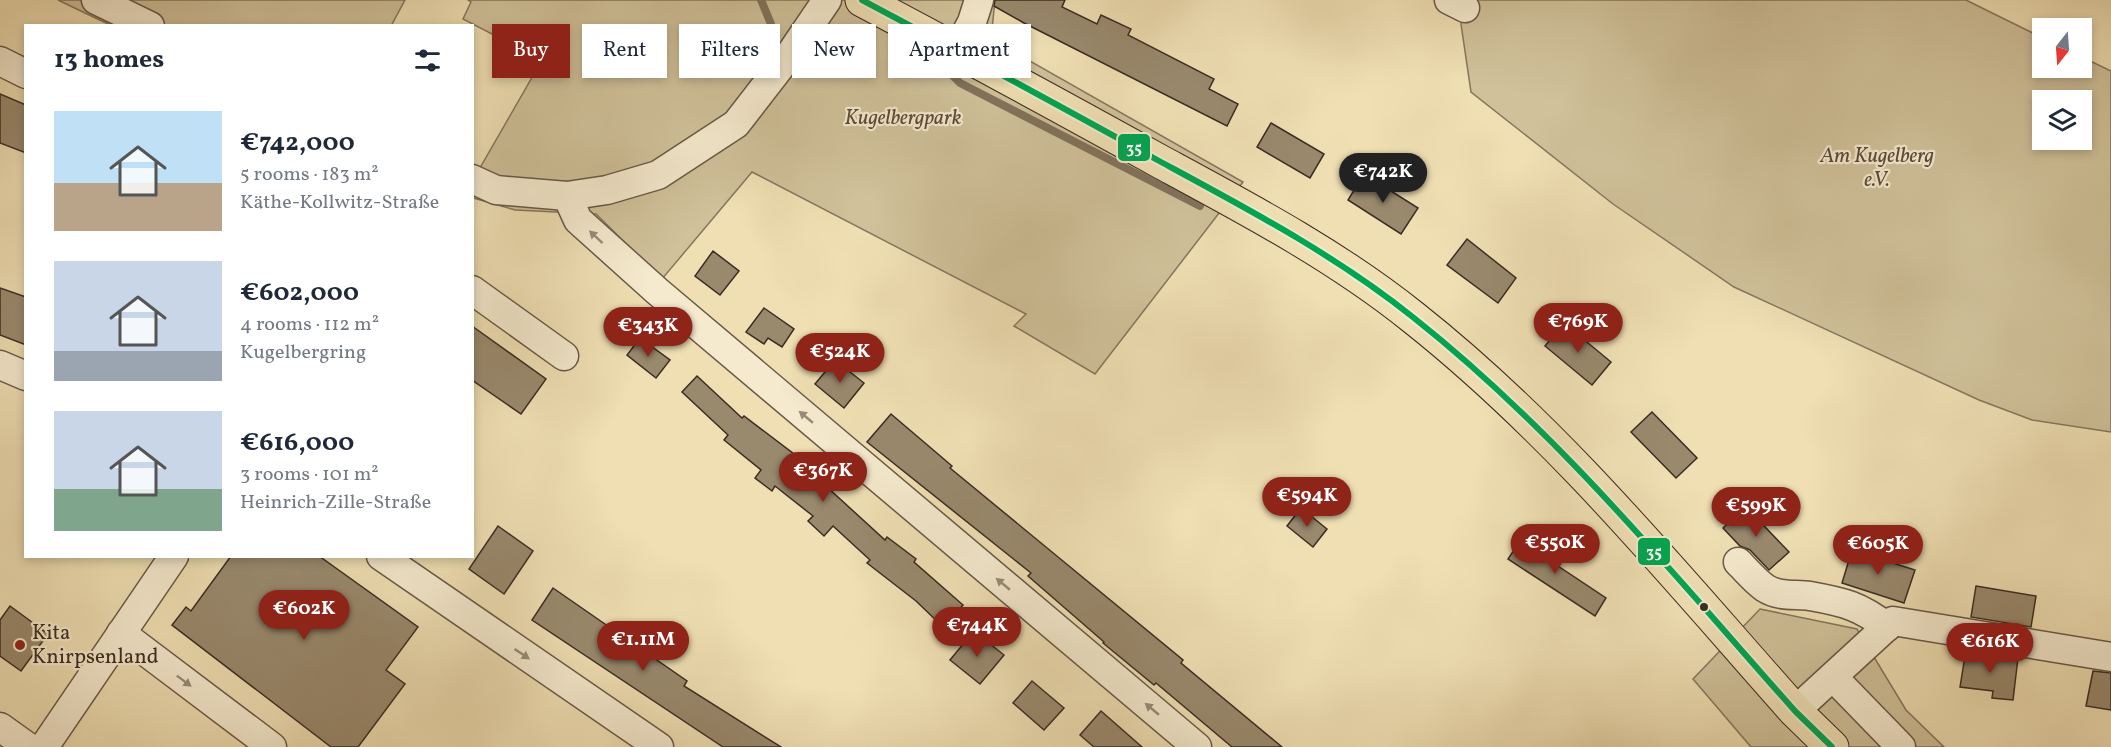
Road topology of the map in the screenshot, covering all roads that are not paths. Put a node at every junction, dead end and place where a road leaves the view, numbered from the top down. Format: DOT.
graph roads {
  1 [pos="96,0"];
  2 [pos="827,0"];
  3 [pos="862,0"];
  4 [pos="979,0"];
  5 [pos="146,24"];
  6 [pos="908,24"];
  7 [pos="971,24"];
  8 [pos="0,61"];
  9 [pos="24,73"];
  10 [pos="1008,78"];
  11 [pos="474,180"];
  12 [pos="567,196"];
  13 [pos="474,291"];
  14 [pos="564,356"];
  15 [pos="0,365"];
  16 [pos="24,375"];
  17 [pos="173,558"];
  18 [pos="384,558"];
  19 [pos="1738,562"];
  20 [pos="1887,627"];
  21 [pos="121,633"];
  22 [pos="2111,657"];
  23 [pos="1833,677"];
  24 [pos="1795,711"];
  25 [pos="0,727"];
  26 [pos="28,747"];
  27 [pos="44,747"];
  28 [pos="272,747"];
  29 [pos="659,747"];
  30 [pos="1197,747"];
  31 [pos="1832,747"];
  32 [pos="1901,747"];
  1 -- 5 [label="street"];
  2 -- 12 [label="street"];
  3 -- 6 [label="main road"];
  4 -- 7 [label="street"];
  8 -- 9 [label="street"];
  10 -- 24 [label="main road"];
  11 -- 12 [label="street"];
  30 -- 12 [label="street, one-way"];
  13 -- 14 [label="street"];
  15 -- 16 [label="street"];
  17 -- 21 [label="street"];
  18 -- 29 [label="street, one-way"];
  19 -- 20 [label="street"];
  20 -- 22 [label="street"];
  20 -- 23 [label="street"];
  21 -- 27 [label="street"];
  21 -- 28 [label="street, one-way"];
  23 -- 24 [label="street"];
  23 -- 32 [label="street"];
  24 -- 31 [label="main road"];
  25 -- 26 [label="street"];
}
